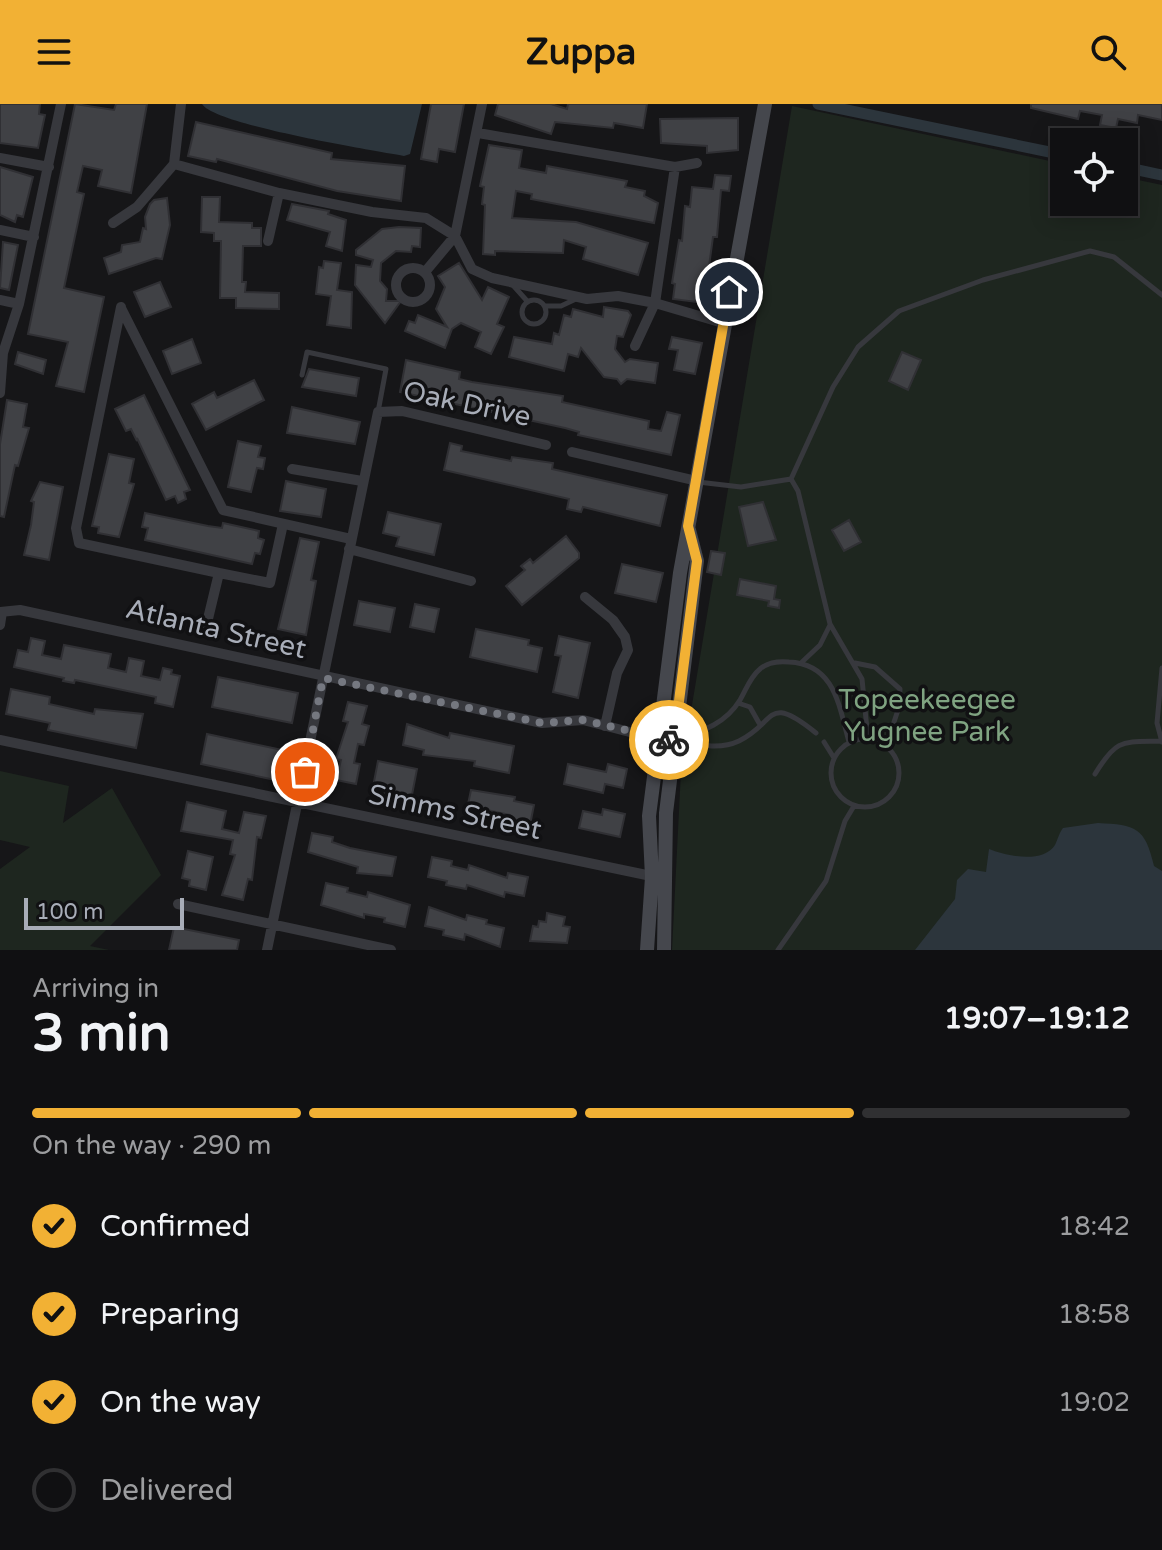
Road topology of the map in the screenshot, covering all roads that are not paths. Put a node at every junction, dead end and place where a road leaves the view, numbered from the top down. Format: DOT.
graph roads {
  1 [pos="61,104"];
  2 [pos="181,104"];
  3 [pos="482,104"];
  4 [pos="765,104"];
  5 [pos="478,133"];
  6 [pos="0,158"];
  7 [pos="697,163"];
  8 [pos="174,164"];
  9 [pos="49,167"];
  10 [pos="675,167"];
  11 [pos="279,193"];
  12 [pos="113,223"];
  13 [pos="0,230"];
  14 [pos="455,236"];
  15 [pos="34,237"];
  16 [pos="268,241"];
  17 [pos="425,272"];
  18 [pos="510,282"];
  19 [pos="1162,295"];
  20 [pos="580,297"];
  21 [pos="0,300"];
  22 [pos="528,302"];
  23 [pos="655,303"];
  24 [pos="19,304"];
  25 [pos="545,306"];
  26 [pos="723,323"];
  27 [pos="635,346"];
  28 [pos="2,353"];
  29 [pos="302,375"];
  30 [pos="0,393"];
  31 [pos="378,412"];
  32 [pos="546,445"];
  33 [pos="572,452"];
  34 [pos="292,469"];
  35 [pos="791,479"];
  36 [pos="362,481"];
  37 [pos="697,481"];
  38 [pos="283,524"];
  39 [pos="688,526"];
  40 [pos="350,544"];
  41 [pos="219,573"];
  42 [pos="471,581"];
  43 [pos="585,597"];
  44 [pos="1,612"];
  45 [pos="830,624"];
  46 [pos="0,625"];
  47 [pos="206,627"];
  48 [pos="802,662"];
  49 [pos="854,663"];
  50 [pos="1162,668"];
  51 [pos="323,678"];
  52 [pos="738,703"];
  53 [pos="759,723"];
  54 [pos="605,726"];
  55 [pos="816,733"];
  56 [pos="657,739"];
  57 [pos="868,739"];
  58 [pos="0,740"];
  59 [pos="674,740"];
  60 [pos="824,742"];
  61 [pos="849,742"];
  62 [pos="1162,742"];
  63 [pos="886,746"];
  64 [pos="834,758"];
  65 [pos="1095,774"];
  66 [pos="298,802"];
  67 [pos="854,806"];
  68 [pos="659,877"];
  69 [pos="178,904"];
  70 [pos="272,924"];
  71 [pos="267,950"];
  72 [pos="391,950"];
  73 [pos="647,950"];
  74 [pos="664,950"];
  75 [pos="778,950"];
  1 -- 9 [label="street"];
  2 -- 8 [label="street"];
  3 -- 5 [label="street"];
  4 -- 26 [label="street"];
  5 -- 10 [label="street"];
  5 -- 14 [label="street"];
  6 -- 9 [label="street"];
  7 -- 10 [label="street"];
  8 -- 11 [label="street"];
  8 -- 12 [label="street"];
  9 -- 15 [label="street"];
  10 -- 23 [label="street"];
  11 -- 14 [label="street"];
  11 -- 16 [label="street"];
  13 -- 15 [label="street"];
  14 -- 17 [label="street"];
  14 -- 18 [label="street"];
  15 -- 24 [label="street"];
  18 -- 20 [label="street"];
  18 -- 22 [label="lane"];
  19 -- 35 [label="lane"];
  20 -- 23 [label="street"];
  20 -- 25 [label="lane"];
  21 -- 24 [label="street"];
  22 -- 25 [label="lane"];
  22 -- 25 [label="lane"];
  23 -- 26 [label="street"];
  23 -- 27 [label="street"];
  24 -- 28 [label="street"];
  26 -- 37 [label="street"];
  28 -- 30 [label="street"];
  29 -- 31 [label="lane"];
  31 -- 32 [label="street, Oak Drive"];
  31 -- 36 [label="street"];
  33 -- 37 [label="street"];
  34 -- 36 [label="street"];
  35 -- 37 [label="lane"];
  35 -- 45 [label="lane"];
  36 -- 40 [label="street"];
  37 -- 39 [label="street"];
  38 -- 40 [label="street"];
  38 -- 41 [label="street"];
  38 -- 41 [label="street"];
  39 -- 56 [label="street"];
  39 -- 59 [label="street"];
  40 -- 42 [label="street"];
  40 -- 51 [label="street"];
  41 -- 47 [label="street"];
  43 -- 54 [label="street"];
  44 -- 46 [label="street"];
  44 -- 51 [label="street, Atlanta Street"];
  45 -- 48 [label="lane"];
  45 -- 49 [label="lane"];
  48 -- 52 [label="lane"];
  48 -- 61 [label="lane"];
  49 -- 57 [label="lane"];
  49 -- 63 [label="lane"];
  50 -- 62 [label="lane"];
  51 -- 54 [label="street, Atlanta Street"];
  51 -- 66 [label="street"];
  52 -- 53 [label="lane"];
  52 -- 59 [label="lane"];
  53 -- 55 [label="lane"];
  53 -- 59 [label="lane"];
  54 -- 56 [label="street, Atlanta Street"];
  56 -- 59 [label="lane"];
  56 -- 68 [label="street"];
  57 -- 61 [label="lane"];
  57 -- 63 [label="lane"];
  58 -- 66 [label="street, Simms Street"];
  59 -- 68 [label="street"];
  60 -- 64 [label="lane"];
  61 -- 64 [label="lane"];
  62 -- 65 [label="lane"];
  63 -- 67 [label="lane"];
  64 -- 67 [label="lane"];
  66 -- 68 [label="street, Simms Street"];
  66 -- 70 [label="street"];
  67 -- 75 [label="lane"];
  68 -- 73 [label="street"];
  68 -- 74 [label="street"];
  69 -- 70 [label="street"];
  70 -- 71 [label="street"];
  70 -- 72 [label="street"];
}
